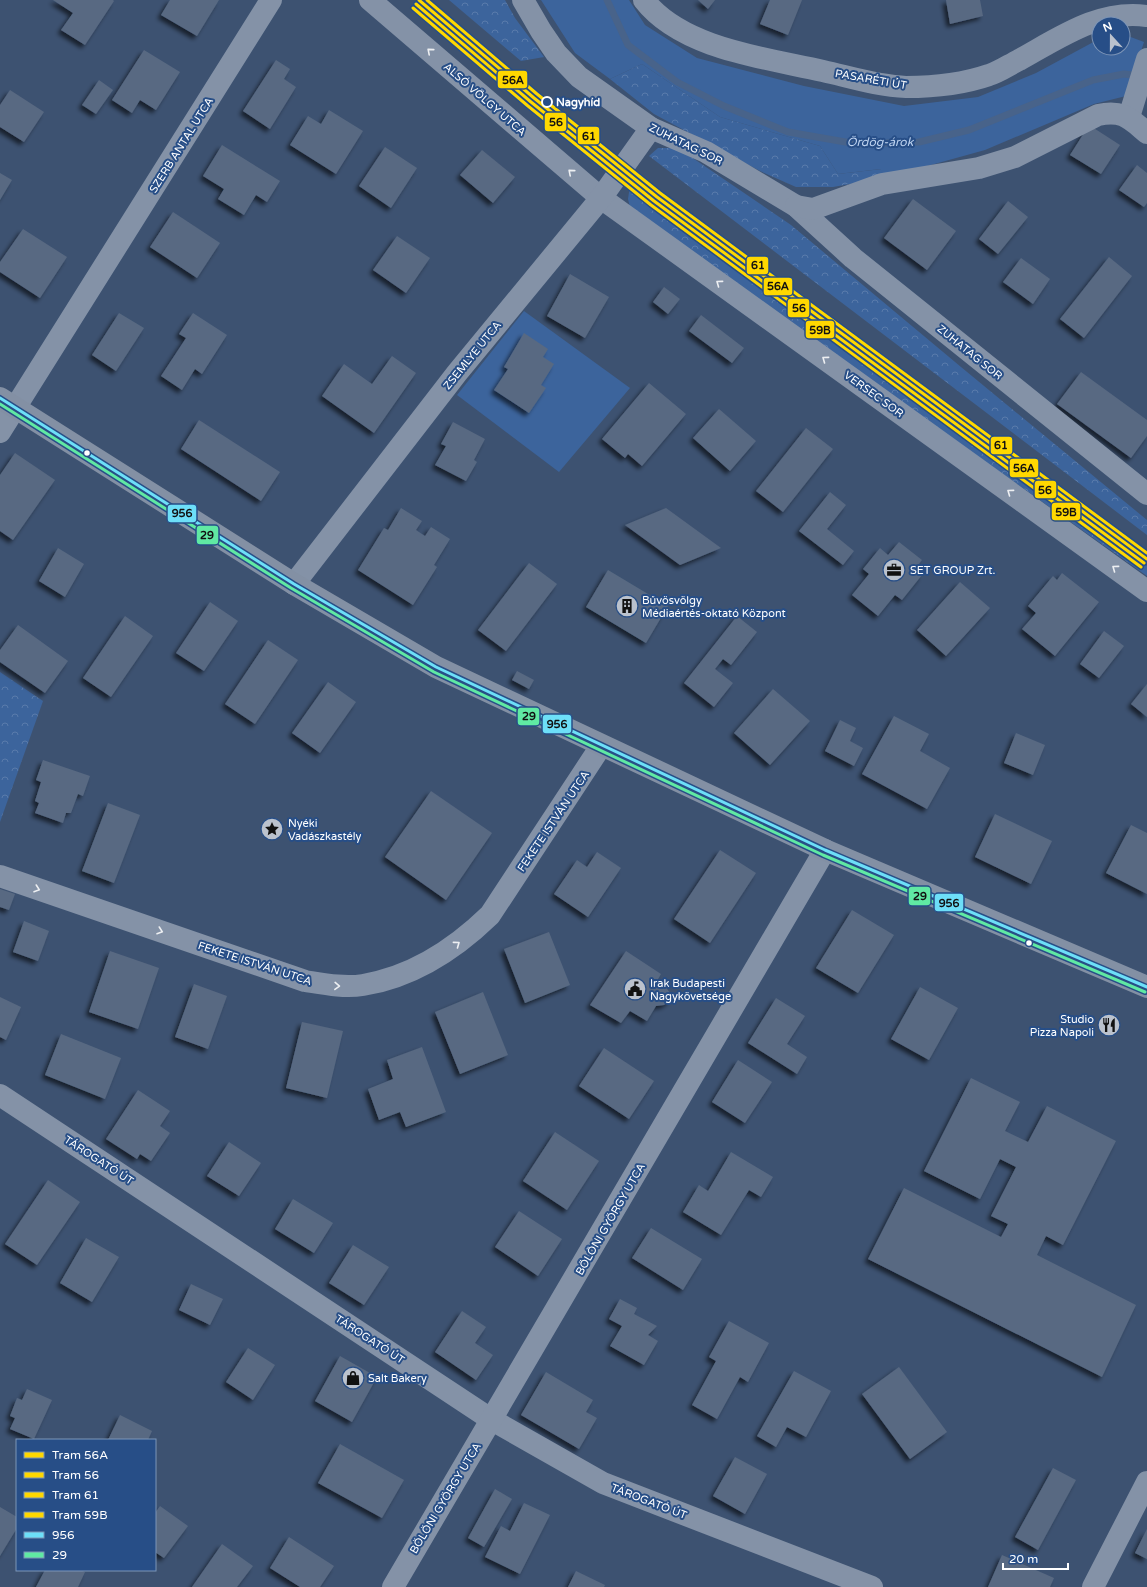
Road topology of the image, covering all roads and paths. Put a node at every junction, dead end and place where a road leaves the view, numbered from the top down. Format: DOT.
graph roads {
  1 [pos="272,0"];
  2 [pos="370,0"];
  3 [pos="522,0"];
  4 [pos="644,0"];
  5 [pos="1147,16"];
  6 [pos="1147,59"];
  7 [pos="1129,118"];
  8 [pos="651,128"];
  9 [pos="1147,133"];
  10 [pos="601,198"];
  11 [pos="796,206"];
  12 [pos="8,403"];
  13 [pos="0,432"];
  14 [pos="1147,494"];
  15 [pos="294,584"];
  16 [pos="1147,591"];
  17 [pos="601,746"];
  18 [pos="825,850"];
  19 [pos="0,876"];
  20 [pos="1147,987"];
  21 [pos="0,1095"];
  22 [pos="492,1420"];
  23 [pos="1147,1482"];
  24 [pos="393,1587"];
  25 [pos="872,1587"];
  26 [pos="1093,1587"];
  1 -- 12 [label="street, SZERB ANTAL UTCA"];
  10 -- 2 [label="street, ALSÓ VÖLGY UTCA, one-way"];
  3 -- 8 [label="street, ZUHATAG SOR"];
  4 -- 5 [label="street, PASARÉTI ÚT"];
  6 -- 7 [label="street"];
  7 -- 9 [label="street"];
  7 -- 11 [label="street, ZUHATAG SOR"];
  8 -- 10 [label="street, ZSEMLYE UTCA"];
  8 -- 11 [label="street, ZUHATAG SOR"];
  10 -- 15 [label="street, ZSEMLYE UTCA"];
  16 -- 10 [label="street, VERSEC SOR, one-way"];
  11 -- 14 [label="street, ZUHATAG SOR"];
  12 -- 13 [label="street, SZERB ANTAL UTCA"];
  12 -- 15 [label="main road"];
  15 -- 17 [label="main road"];
  17 -- 18 [label="main road"];
  19 -- 17 [label="street, FEKETE ISTVÁN UTCA, one-way"];
  18 -- 20 [label="main road"];
  18 -- 22 [label="street, BÖLÖNI GYÖRGY UTCA"];
  21 -- 22 [label="street, TÁROGATÓ ÚT"];
  22 -- 24 [label="street, BÖLÖNI GYÖRGY UTCA"];
  22 -- 25 [label="street, TÁROGATÓ ÚT"];
  23 -- 26 [label="street"];
}
